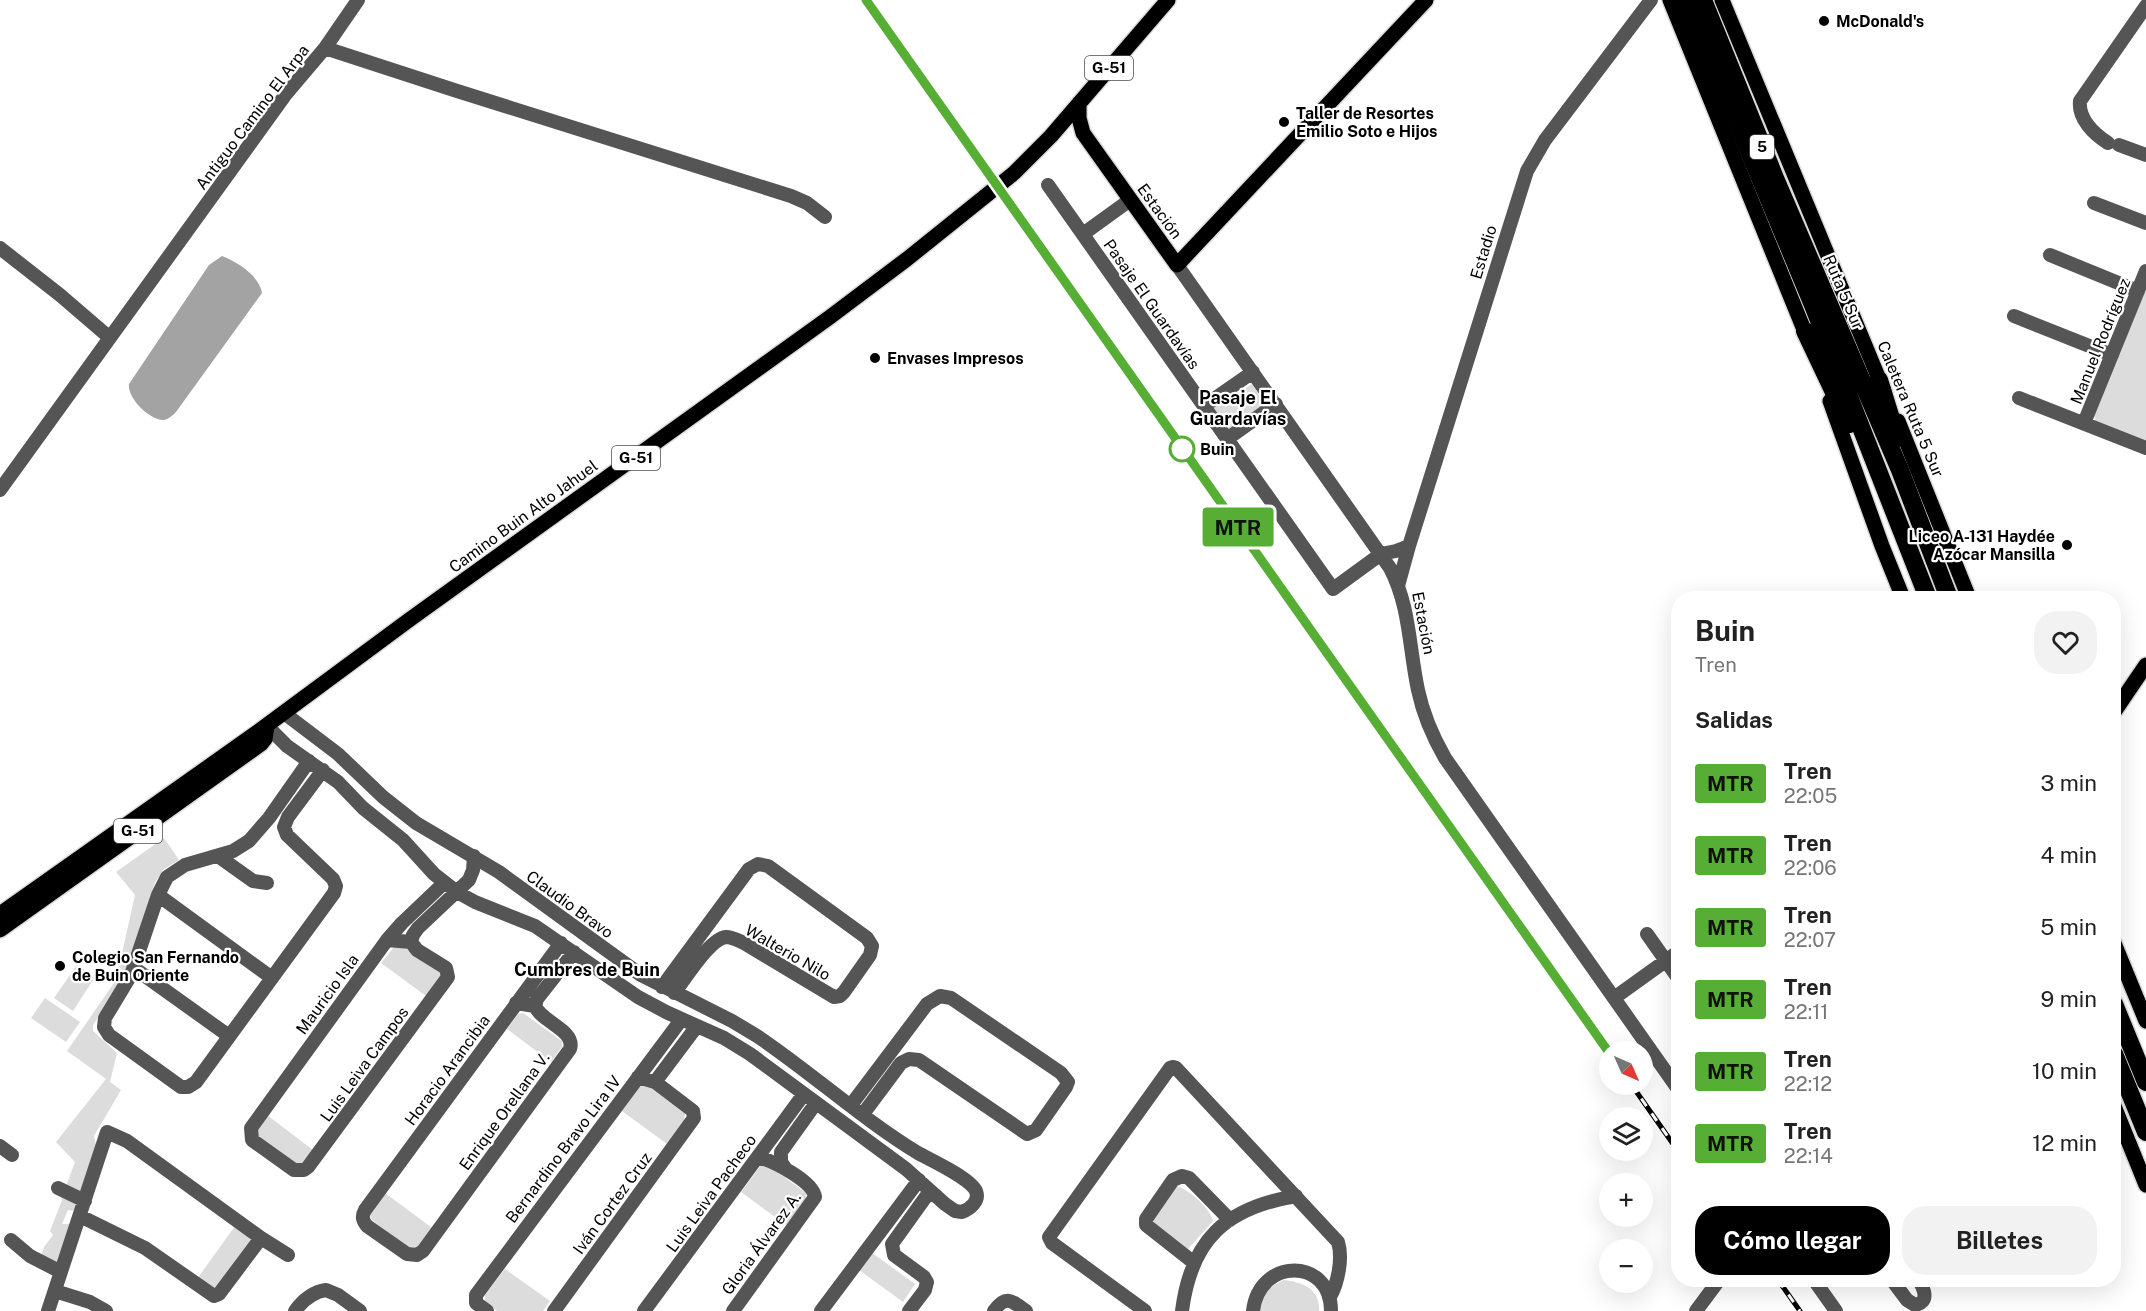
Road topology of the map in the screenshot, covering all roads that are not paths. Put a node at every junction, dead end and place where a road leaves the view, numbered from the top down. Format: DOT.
graph roads {
  1 [pos="358,0"];
  2 [pos="1168,0"];
  3 [pos="1426,0"];
  4 [pos="1651,0"];
  5 [pos="1670,0"];
  6 [pos="1686,0"];
  7 [pos="1703,0"];
  8 [pos="1722,0"];
  9 [pos="2146,6"];
  10 [pos="325,48"];
  11 [pos="1079,104"];
  12 [pos="1051,136"];
  13 [pos="1091,145"];
  14 [pos="2146,155"];
  15 [pos="1048,185"];
  16 [pos="1130,200"];
  17 [pos="2094,203"];
  18 [pos="825,218"];
  19 [pos="2146,223"];
  20 [pos="1083,234"];
  21 [pos="0,248"];
  22 [pos="2050,255"];
  23 [pos="1177,265"];
  24 [pos="2146,271"];
  25 [pos="2138,291"];
  26 [pos="2014,316"];
  27 [pos="1805,331"];
  28 [pos="110,338"];
  29 [pos="2112,355"];
  30 [pos="1253,372"];
  31 [pos="1878,380"];
  32 [pos="2019,398"];
  33 [pos="1276,404"];
  34 [pos="1204,406"];
  35 [pos="2084,423"];
  36 [pos="1227,439"];
  37 [pos="2146,448"];
  38 [pos="0,490"];
  39 [pos="1893,508"];
  40 [pos="1409,546"];
  41 [pos="1381,554"];
  42 [pos="1940,577"];
  43 [pos="1398,586"];
  44 [pos="1900,591"];
  45 [pos="1925,591"];
  46 [pos="1945,591"];
  47 [pos="1966,591"];
  48 [pos="2146,665"];
  49 [pos="2121,702"];
  50 [pos="284,713"];
  51 [pos="267,726"];
  52 [pos="346,760"];
  53 [pos="309,761"];
  54 [pos="327,774"];
  55 [pos="261,828"];
  56 [pos="287,835"];
  57 [pos="218,856"];
  58 [pos="474,856"];
  59 [pos="267,883"];
  60 [pos="444,883"];
  61 [pos="457,892"];
  62 [pos="158,895"];
  63 [pos="0,914"];
  64 [pos="711,921"];
  65 [pos="0,930"];
  66 [pos="1647,934"];
  67 [pos="722,938"];
  68 [pos="387,940"];
  69 [pos="411,942"];
  70 [pos="561,943"];
  71 [pos="574,952"];
  72 [pos="1671,957"];
  73 [pos="2121,960"];
  74 [pos="1666,961"];
  75 [pos="134,968"];
  76 [pos="1671,968"];
  77 [pos="272,978"];
  78 [pos="646,979"];
  79 [pos="668,990"];
  80 [pos="638,997"];
  81 [pos="1614,998"];
  82 [pos="516,1004"];
  83 [pos="535,1006"];
  84 [pos="681,1020"];
  85 [pos="2121,1021"];
  86 [pos="2146,1021"];
  87 [pos="697,1026"];
  88 [pos="229,1036"];
  89 [pos="904,1036"];
  90 [pos="777,1049"];
  91 [pos="892,1051"];
  92 [pos="908,1060"];
  93 [pos="765,1065"];
  94 [pos="2121,1071"];
  95 [pos="638,1077"];
  96 [pos="1671,1079"];
  97 [pos="655,1082"];
  98 [pos="2146,1082"];
  99 [pos="804,1094"];
  100 [pos="816,1103"];
  101 [pos="851,1105"];
  102 [pos="863,1114"];
  103 [pos="2121,1123"];
  104 [pos="2146,1132"];
  105 [pos="904,1143"];
  106 [pos="0,1146"];
  107 [pos="12,1155"];
  108 [pos="758,1157"];
  109 [pos="892,1159"];
  110 [pos="785,1168"];
  111 [pos="301,1171"];
  112 [pos="919,1180"];
  113 [pos="2146,1185"];
  114 [pos="58,1188"];
  115 [pos="930,1191"];
  116 [pos="1291,1197"];
  117 [pos="85,1201"];
  118 [pos="80,1216"];
  119 [pos="1230,1220"];
  120 [pos="261,1238"];
  121 [pos="11,1240"];
  122 [pos="869,1245"];
  123 [pos="894,1252"];
  124 [pos="288,1255"];
  125 [pos="417,1255"];
  126 [pos="1193,1262"];
  127 [pos="62,1272"];
  128 [pos="1714,1287"];
  129 [pos="1819,1287"];
  130 [pos="1897,1287"];
  131 [pos="1922,1287"];
  132 [pos="55,1291"];
  133 [pos="1328,1298"];
  134 [pos="48,1311"];
  135 [pos="106,1311"];
  136 [pos="295,1311"];
  137 [pos="360,1311"];
  138 [pos="487,1311"];
  139 [pos="554,1311"];
  140 [pos="644,1311"];
  141 [pos="733,1311"];
  142 [pos="821,1311"];
  143 [pos="909,1311"];
  144 [pos="994,1311"];
  145 [pos="1026,1311"];
  146 [pos="1145,1311"];
  147 [pos="1182,1311"];
  148 [pos="1253,1311"];
  149 [pos="1696,1311"];
  150 [pos="1836,1311"];
  1 -- 10 [label="street"];
  2 -- 11 [label="main road, G-51"];
  3 -- 23 [label="main road"];
  4 -- 40 [label="street, Estadio"];
  5 -- 27 [label="main road"];
  6 -- 39 [label="highway, Ruta 5 Sur / 5"];
  7 -- 42 [label="highway, Ruta 5 Sur / 5"];
  8 -- 31 [label="main road, Caletera Ruta 5 Sur"];
  9 -- 14 [label="street"];
  10 -- 18 [label="street, Antiguo Camino El Arpa"];
  10 -- 28 [label="street, Antiguo Camino El Arpa"];
  11 -- 12 [label="main road, G-51"];
  11 -- 13 [label="main road, Estación"];
  12 -- 13 [label="main road"];
  12 -- 50 [label="main road, Camino Buin Alto Jahuel / G-51"];
  13 -- 16 [label="main road, Estación"];
  15 -- 20 [label="street, Pasaje El Guardavías"];
  16 -- 20 [label="street"];
  16 -- 23 [label="main road, Estación"];
  17 -- 19 [label="street"];
  20 -- 34 [label="street, Pasaje El Guardavías"];
  21 -- 28 [label="street"];
  22 -- 25 [label="street"];
  23 -- 30 [label="street, Estación"];
  24 -- 25 [label="street, Manuel Rodríguez"];
  25 -- 29 [label="street, Manuel Rodríguez"];
  26 -- 29 [label="street"];
  27 -- 39 [label="highway"];
  27 -- 44 [label="main road"];
  28 -- 38 [label="street, Antiguo Camino El Arpa"];
  29 -- 35 [label="street, Manuel Rodríguez"];
  30 -- 33 [label="street, Estación"];
  30 -- 34 [label="street"];
  31 -- 42 [label="highway"];
  31 -- 47 [label="main road, Caletera Ruta 5 Sur"];
  32 -- 35 [label="street"];
  33 -- 36 [label="street"];
  33 -- 41 [label="street, Estación"];
  34 -- 36 [label="street, Pasaje El Guardavías"];
  35 -- 37 [label="street"];
  36 -- 41 [label="street, Pasaje El Guardavías"];
  39 -- 45 [label="highway, Ruta 5 Sur / 5"];
  40 -- 41 [label="street"];
  40 -- 43 [label="street, Estadio"];
  41 -- 43 [label="street, Estación"];
  42 -- 46 [label="highway, Ruta 5 Sur / 5"];
  43 -- 81 [label="street, Estación"];
  48 -- 49 [label="main road"];
  50 -- 51 [label="main road, Camino Buin Alto Jahuel / G-51"];
  50 -- 52 [label="street, Claudio Bravo"];
  51 -- 53 [label="street, Claudio Bravo"];
  51 -- 63 [label="main road, Camino Buin Alto Jahuel / G-51"];
  51 -- 65 [label="main road, Camino Buin Alto Jahuel / G-51"];
  52 -- 54 [label="street"];
  52 -- 58 [label="street, Claudio Bravo"];
  53 -- 54 [label="street, Claudio Bravo"];
  53 -- 55 [label="street"];
  54 -- 56 [label="street"];
  54 -- 60 [label="street, Claudio Bravo"];
  55 -- 56 [label="street"];
  55 -- 57 [label="street"];
  56 -- 77 [label="street"];
  57 -- 59 [label="street"];
  57 -- 62 [label="street"];
  58 -- 61 [label="street"];
  58 -- 78 [label="street, Claudio Bravo"];
  60 -- 61 [label="street, Claudio Bravo"];
  60 -- 68 [label="street, Mauricio Isla"];
  61 -- 69 [label="street"];
  61 -- 70 [label="street, Claudio Bravo"];
  62 -- 75 [label="street"];
  62 -- 77 [label="street"];
  64 -- 67 [label="street, Walterio Nilo"];
  64 -- 67 [label="street, Walterio Nilo"];
  64 -- 79 [label="street"];
  66 -- 74 [label="street"];
  67 -- 79 [label="street, Walterio Nilo"];
  68 -- 69 [label="street"];
  68 -- 111 [label="street, Mauricio Isla"];
  69 -- 111 [label="street, Luis Leiva Campos"];
  70 -- 71 [label="street, Claudio Bravo"];
  70 -- 82 [label="street, Horacio Arancibia"];
  71 -- 80 [label="street, Claudio Bravo"];
  71 -- 83 [label="street"];
  72 -- 74 [label="street"];
  73 -- 86 [label="main road"];
  74 -- 76 [label="street"];
  74 -- 81 [label="street"];
  75 -- 88 [label="street"];
  75 -- 88 [label="street"];
  77 -- 88 [label="street"];
  78 -- 79 [label="street, Claudio Bravo"];
  78 -- 80 [label="street"];
  79 -- 90 [label="street, Claudio Bravo"];
  80 -- 84 [label="street, Claudio Bravo"];
  81 -- 96 [label="street, Estación"];
  82 -- 83 [label="street"];
  82 -- 125 [label="street, Horacio Arancibia"];
  83 -- 125 [label="street, Enrique Orellana V."];
  84 -- 87 [label="street, Claudio Bravo"];
  84 -- 95 [label="street, Bernardino Bravo Lira IV"];
  85 -- 98 [label="highway"];
  87 -- 93 [label="street, Claudio Bravo"];
  87 -- 97 [label="street"];
  89 -- 91 [label="street"];
  89 -- 92 [label="street"];
  89 -- 92 [label="street"];
  90 -- 93 [label="street"];
  90 -- 101 [label="street, Claudio Bravo"];
  91 -- 92 [label="street"];
  91 -- 101 [label="street"];
  92 -- 102 [label="street"];
  93 -- 99 [label="street, Claudio Bravo"];
  94 -- 104 [label="highway"];
  95 -- 97 [label="street"];
  95 -- 138 [label="street, Bernardino Bravo Lira IV"];
  97 -- 139 [label="street, Iván Cortez Cruz"];
  99 -- 100 [label="street, Claudio Bravo"];
  99 -- 108 [label="street, Luis Leiva Pacheco"];
  100 -- 109 [label="street, Claudio Bravo"];
  100 -- 110 [label="street, Luis Leiva Pacheco"];
  101 -- 102 [label="street, Claudio Bravo"];
  102 -- 105 [label="street, Claudio Bravo"];
  103 -- 113 [label="main road"];
  105 -- 109 [label="street"];
  105 -- 115 [label="street, Claudio Bravo"];
  106 -- 107 [label="street"];
  108 -- 110 [label="street"];
  108 -- 140 [label="street, Luis Leiva Pacheco"];
  109 -- 112 [label="street, Claudio Bravo"];
  110 -- 141 [label="street, Gloria Álvarez A."];
  112 -- 115 [label="street, Claudio Bravo"];
  112 -- 122 [label="street"];
  114 -- 117 [label="street"];
  115 -- 123 [label="street"];
  116 -- 119 [label="street"];
  116 -- 133 [label="street"];
  116 -- 146 [label="street"];
  117 -- 118 [label="street"];
  117 -- 120 [label="street"];
  118 -- 120 [label="street"];
  118 -- 127 [label="street"];
  119 -- 126 [label="street"];
  119 -- 126 [label="street"];
  120 -- 124 [label="street"];
  121 -- 127 [label="street"];
  122 -- 123 [label="street"];
  122 -- 142 [label="street"];
  123 -- 143 [label="street"];
  126 -- 147 [label="street"];
  127 -- 132 [label="street"];
  128 -- 149 [label="street"];
  129 -- 150 [label="street"];
  130 -- 131 [label="street"];
  132 -- 134 [label="street"];
  132 -- 135 [label="street"];
  133 -- 148 [label="street"];
  136 -- 137 [label="street"];
  144 -- 145 [label="street"];
}
